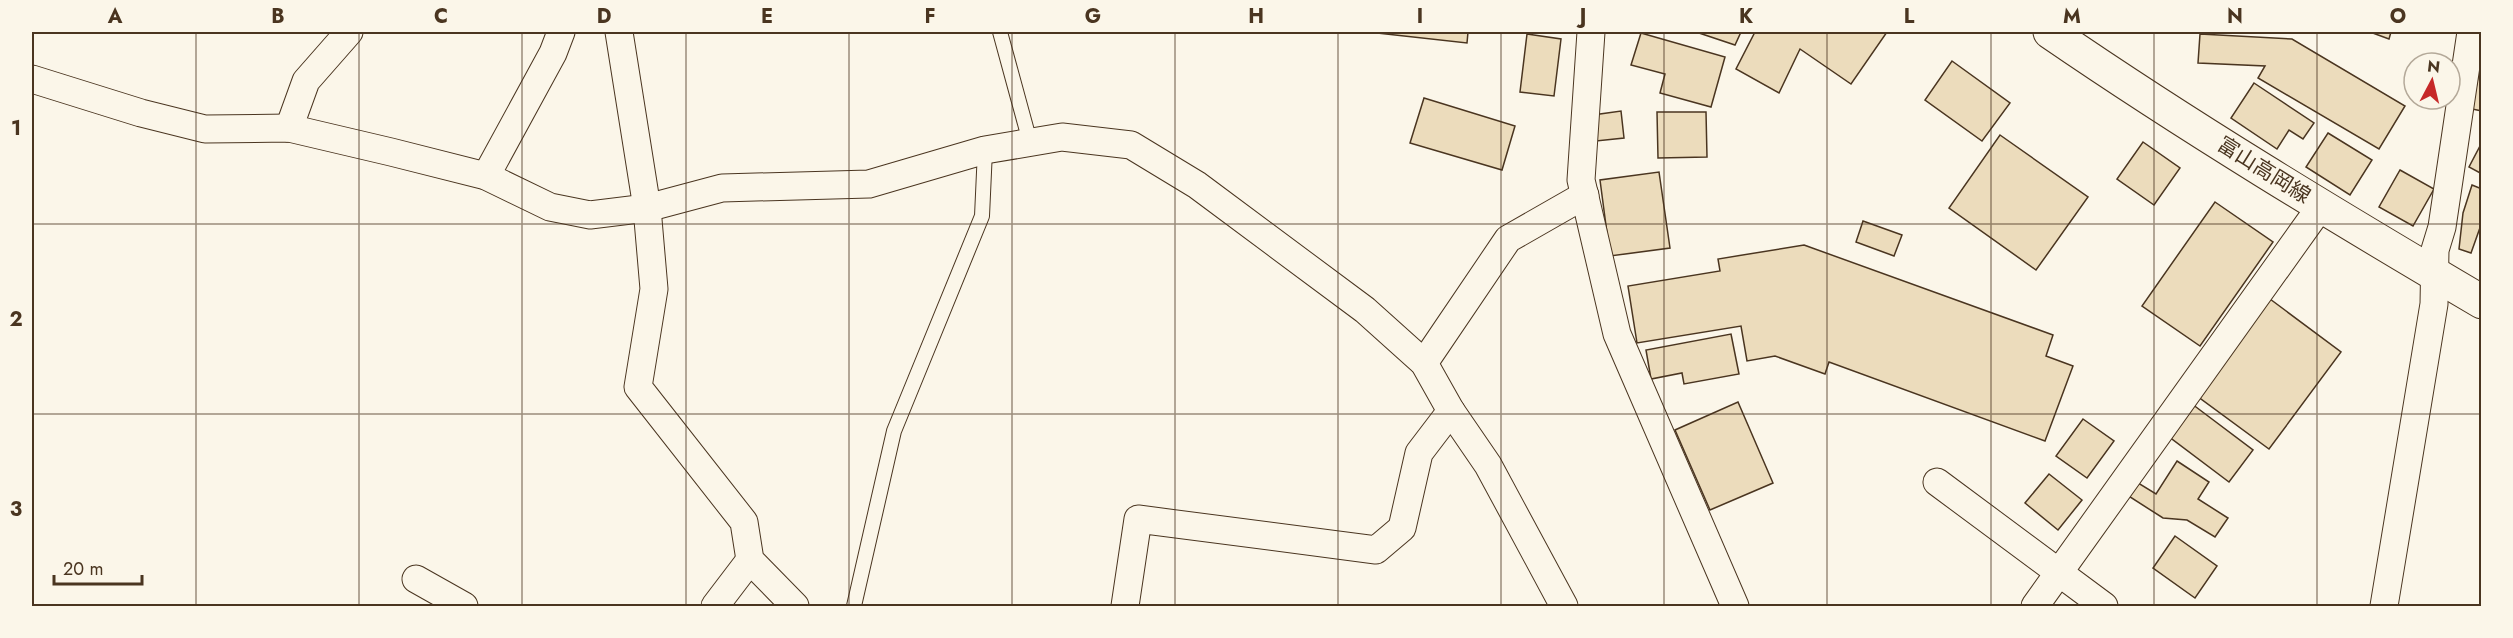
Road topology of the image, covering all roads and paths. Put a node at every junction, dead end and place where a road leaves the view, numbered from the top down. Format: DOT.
graph roads {
  1 [pos="349,32"];
  2 [pos="561,32"];
  3 [pos="619,32"];
  4 [pos="1000,32"];
  5 [pos="1591,32"];
  6 [pos="2050,32"];
  7 [pos="2471,32"];
  8 [pos="32,79"];
  9 [pos="289,128"];
  10 [pos="1030,142"];
  11 [pos="985,150"];
  12 [pos="486,176"];
  13 [pos="1585,195"];
  14 [pos="2321,206"];
  15 [pos="647,208"];
  16 [pos="2435,275"];
  17 [pos="2481,302"];
  18 [pos="1424,363"];
  19 [pos="1451,411"];
  20 [pos="1937,482"];
  21 [pos="750,560"];
  22 [pos="2059,573"];
  23 [pos="416,579"];
  24 [pos="464,606"];
  25 [pos="715,606"];
  26 [pos="795,606"];
  27 [pos="854,606"];
  28 [pos="1125,606"];
  29 [pos="1564,606"];
  30 [pos="1735,606"];
  31 [pos="2035,606"];
  32 [pos="2104,606"];
  33 [pos="2384,606"];
  1 -- 9 [label="street"];
  2 -- 12 [label="street"];
  3 -- 15 [label="street"];
  4 -- 10 [label="lane"];
  5 -- 13 [label="street"];
  6 -- 14 [label="main road, 富山高岡線"];
  7 -- 16 [label="street"];
  8 -- 9 [label="street"];
  9 -- 12 [label="street"];
  10 -- 11 [label="street"];
  10 -- 18 [label="street"];
  11 -- 15 [label="street"];
  11 -- 27 [label="lane"];
  12 -- 15 [label="street"];
  13 -- 18 [label="street"];
  13 -- 30 [label="street"];
  14 -- 16 [label="main road, 富山高岡線"];
  14 -- 22 [label="street"];
  15 -- 21 [label="street"];
  16 -- 17 [label="main road, 富山高岡線"];
  16 -- 33 [label="street"];
  18 -- 19 [label="street"];
  19 -- 28 [label="street"];
  19 -- 29 [label="street"];
  20 -- 22 [label="street"];
  21 -- 25 [label="street"];
  21 -- 26 [label="street"];
  22 -- 31 [label="street"];
  22 -- 32 [label="street"];
  23 -- 24 [label="street"];
}
